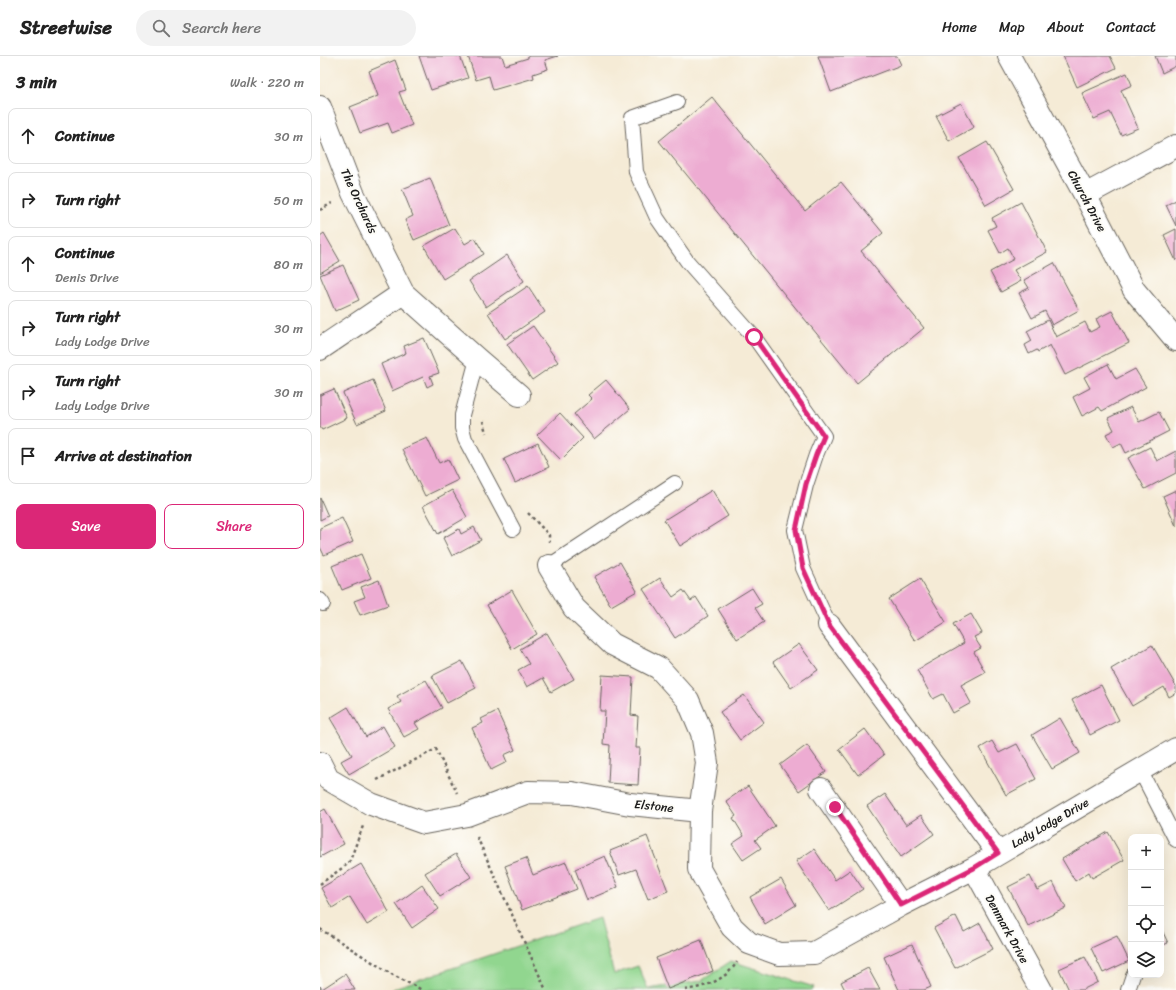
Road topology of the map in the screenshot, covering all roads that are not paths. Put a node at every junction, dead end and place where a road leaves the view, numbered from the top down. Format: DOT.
graph roads {
  1 [pos="1008,56"];
  2 [pos="677,102"];
  3 [pos="320,107"];
  4 [pos="1176,146"];
  5 [pos="1084,195"];
  6 [pos="403,293"];
  7 [pos="1176,340"];
  8 [pos="320,349"];
  9 [pos="477,359"];
  10 [pos="519,395"];
  11 [pos="675,483"];
  12 [pos="513,529"];
  13 [pos="549,566"];
  14 [pos="829,625"];
  15 [pos="1176,749"];
  16 [pos="320,763"];
  17 [pos="1140,770"];
  18 [pos="821,789"];
  19 [pos="700,811"];
  20 [pos="1176,840"];
  21 [pos="998,853"];
  22 [pos="974,868"];
  23 [pos="901,905"];
  24 [pos="1132,978"];
  25 [pos="1040,990"];
  26 [pos="1128,990"];
  1 -- 5 [label="street, Church Drive"];
  2 -- 14 [label="lane"];
  3 -- 6 [label="street, The Orchards"];
  4 -- 5 [label="street"];
  5 -- 7 [label="street, Church Drive"];
  6 -- 8 [label="street"];
  6 -- 9 [label="street, The Orchards"];
  9 -- 10 [label="street, The Orchards"];
  9 -- 12 [label="lane"];
  11 -- 13 [label="lane"];
  13 -- 19 [label="street"];
  14 -- 21 [label="street"];
  15 -- 17 [label="street, Lady Lodge Drive"];
  16 -- 19 [label="street, Elstone"];
  17 -- 20 [label="lane"];
  17 -- 21 [label="street, Lady Lodge Drive"];
  18 -- 23 [label="street"];
  19 -- 23 [label="street, Lady Lodge Drive"];
  21 -- 22 [label="street, Lady Lodge Drive"];
  22 -- 23 [label="street, Lady Lodge Drive"];
  22 -- 25 [label="street, Denmark Drive"];
  24 -- 26 [label="lane"];
}
